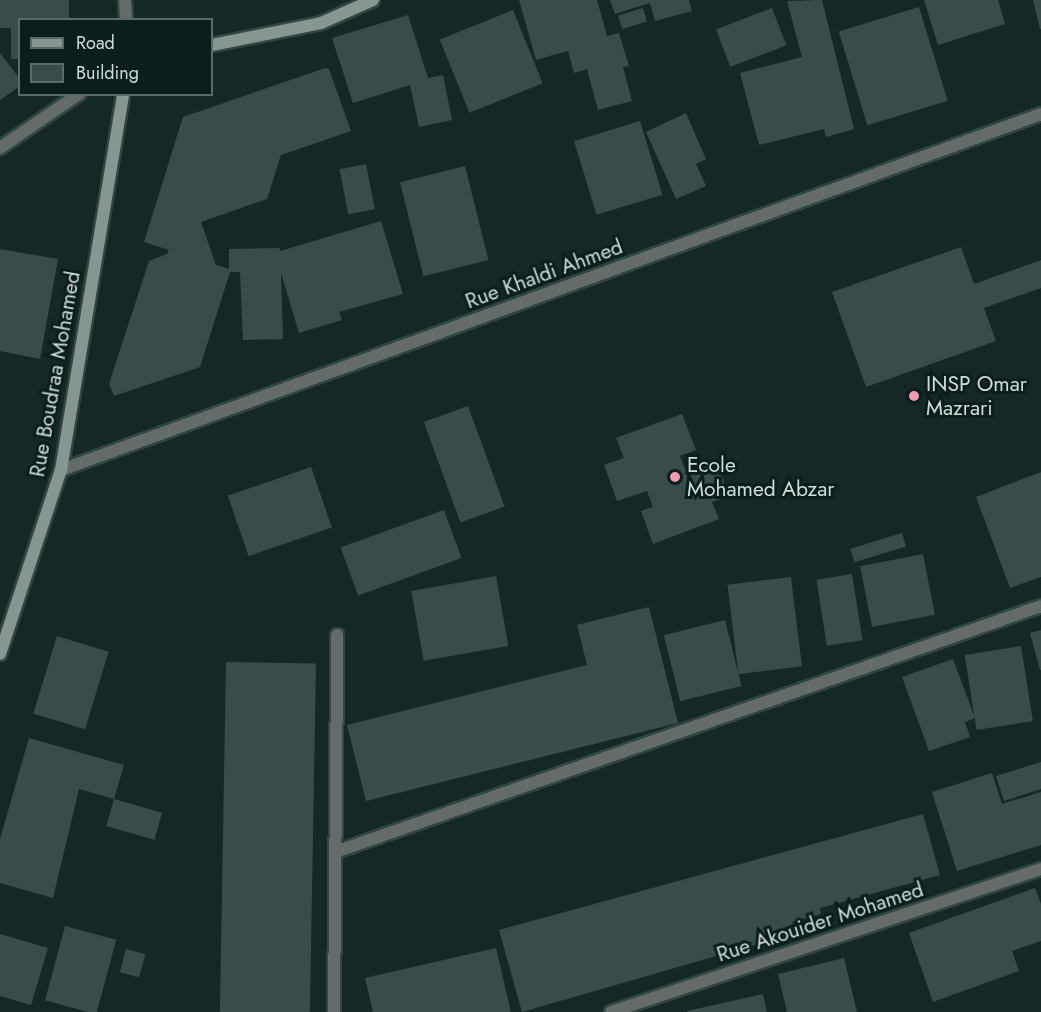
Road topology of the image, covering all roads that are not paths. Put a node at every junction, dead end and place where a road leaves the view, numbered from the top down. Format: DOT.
graph roads {
  1 [pos="124,0"];
  2 [pos="373,0"];
  3 [pos="126,18"];
  4 [pos="213,45"];
  5 [pos="76,96"];
  6 [pos="123,96"];
  7 [pos="1041,114"];
  8 [pos="0,148"];
  9 [pos="61,470"];
  10 [pos="1041,606"];
  11 [pos="337,635"];
  12 [pos="0,654"];
  13 [pos="338,851"];
  14 [pos="1041,869"];
  15 [pos="334,1012"];
  16 [pos="611,1012"];
  1 -- 3 [label="street"];
  2 -- 4 [label="street"];
  5 -- 8 [label="street"];
  6 -- 9 [label="street, Rue Boudraa Mohamed"];
  7 -- 9 [label="street, Rue Khaldi Ahmed"];
  9 -- 12 [label="street, Rue Boudraa Mohamed"];
  10 -- 13 [label="street"];
  11 -- 13 [label="street"];
  13 -- 15 [label="street"];
  14 -- 16 [label="street, Rue Akouider Mohamed"];
}
